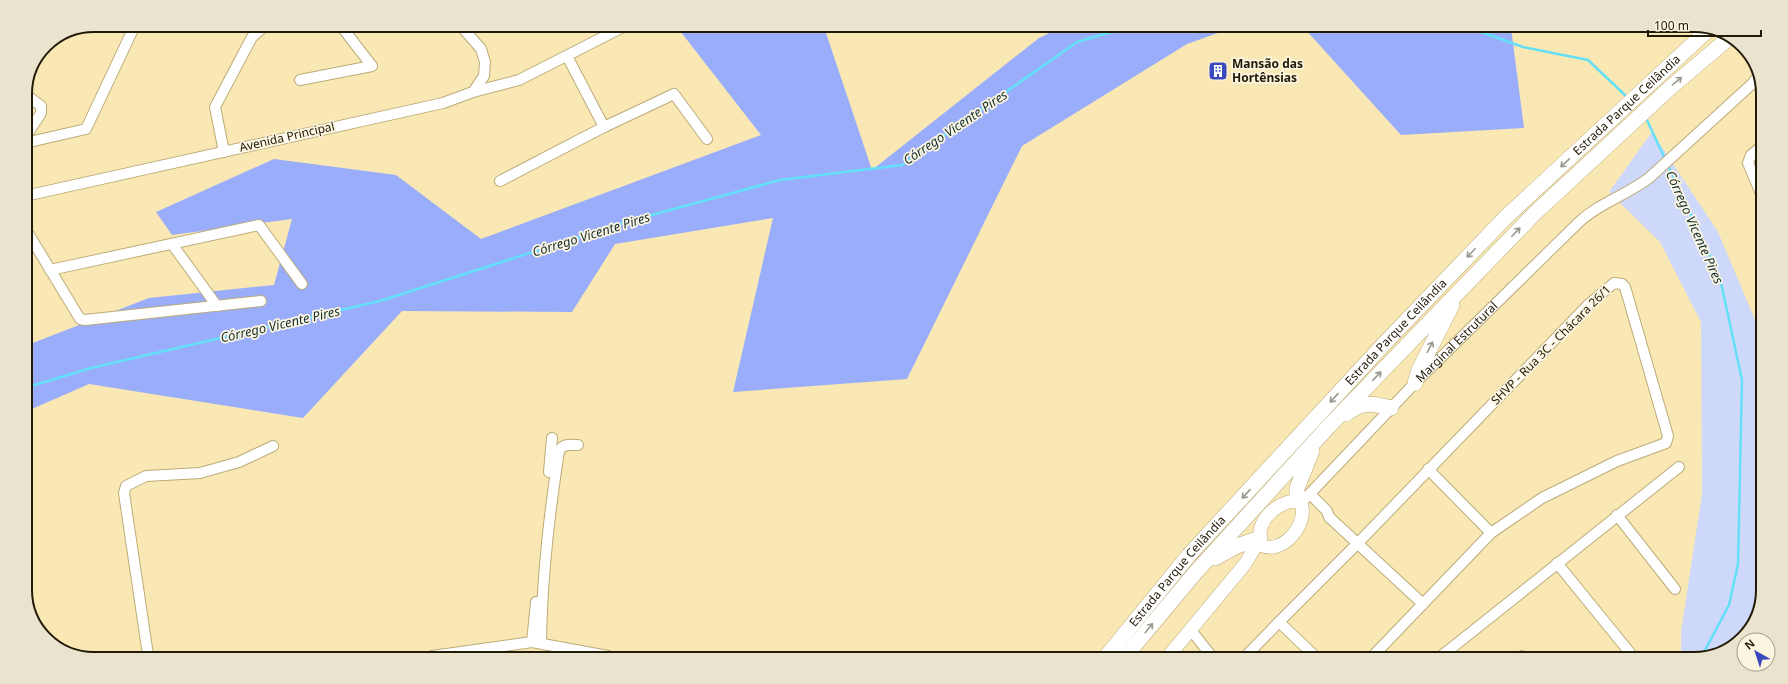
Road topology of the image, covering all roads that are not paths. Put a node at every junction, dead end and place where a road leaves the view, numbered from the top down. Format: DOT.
graph roads {
  1 [pos="132,32"];
  2 [pos="258,32"];
  3 [pos="346,32"];
  4 [pos="466,32"];
  5 [pos="613,32"];
  6 [pos="1705,33"];
  7 [pos="1726,41"];
  8 [pos="567,56"];
  9 [pos="300,80"];
  10 [pos="1755,82"];
  11 [pos="473,92"];
  12 [pos="32,99"];
  13 [pos="32,127"];
  14 [pos="604,127"];
  15 [pos="707,139"];
  16 [pos="32,141"];
  17 [pos="1756,151"];
  18 [pos="224,152"];
  19 [pos="500,181"];
  20 [pos="1756,181"];
  21 [pos="32,194"];
  22 [pos="32,240"];
  23 [pos="172,244"];
  24 [pos="50,270"];
  25 [pos="302,284"];
  26 [pos="1459,290"];
  27 [pos="261,301"];
  28 [pos="216,306"];
  29 [pos="1415,383"];
  30 [pos="1391,408"];
  31 [pos="1324,431"];
  32 [pos="552,438"];
  33 [pos="578,445"];
  34 [pos="273,446"];
  35 [pos="1679,467"];
  36 [pos="1428,469"];
  37 [pos="1304,499"];
  38 [pos="1617,515"];
  39 [pos="1491,533"];
  40 [pos="1262,541"];
  41 [pos="1357,544"];
  42 [pos="1203,564"];
  43 [pos="1557,564"];
  44 [pos="1675,589"];
  45 [pos="1423,604"];
  46 [pos="1279,622"];
  47 [pos="1190,629"];
  48 [pos="537,642"];
  49 [pos="148,652"];
  50 [pos="462,652"];
  51 [pos="588,652"];
  52 [pos="1110,652"];
  53 [pos="1129,652"];
  54 [pos="1172,652"];
  55 [pos="1208,652"];
  56 [pos="1250,652"];
  57 [pos="1311,652"];
  58 [pos="1377,652"];
  59 [pos="1447,652"];
  60 [pos="1629,652"];
  1 -- 16 [label="street"];
  2 -- 18 [label="street"];
  3 -- 9 [label="street"];
  4 -- 11 [label="street"];
  5 -- 8 [label="street, Avenida Principal"];
  6 -- 52 [label="highway, Estrada Parque Ceilândia, one-way"];
  26 -- 7 [label="highway, Estrada Parque Ceilândia, one-way"];
  8 -- 11 [label="street, Avenida Principal"];
  8 -- 14 [label="street"];
  10 -- 29 [label="street, Marginal Estrutural"];
  11 -- 18 [label="street, Avenida Principal"];
  12 -- 13 [label="street"];
  14 -- 15 [label="street"];
  14 -- 19 [label="street"];
  17 -- 20 [label="street"];
  18 -- 21 [label="street, Avenida Principal"];
  22 -- 24 [label="street"];
  23 -- 24 [label="street"];
  23 -- 25 [label="street"];
  23 -- 28 [label="street"];
  24 -- 28 [label="street"];
  29 -- 26 [label="highway, one-way"];
  31 -- 26 [label="highway, Estrada Parque Ceilândia, one-way"];
  27 -- 28 [label="street"];
  29 -- 30 [label="street, Marginal Estrutural"];
  30 -- 31 [label="highway"];
  30 -- 37 [label="street, Marginal Estrutural"];
  31 -- 37 [label="highway"];
  31 -- 42 [label="highway, Estrada Parque Ceilândia"];
  32 -- 48 [label="street"];
  33 -- 48 [label="street"];
  34 -- 49 [label="street"];
  35 -- 38 [label="street"];
  36 -- 39 [label="street"];
  36 -- 39 [label="street, SHVP - Rua 3C - Chácara 26/1"];
  36 -- 41 [label="street, SHVP - Rua 3C - Chácara 26/1"];
  37 -- 40 [label="main road"];
  37 -- 40 [label="main road"];
  37 -- 41 [label="street"];
  38 -- 43 [label="street"];
  38 -- 44 [label="street"];
  39 -- 45 [label="street, SHVP - Rua 3C - Chácara 26/1"];
  40 -- 42 [label="highway"];
  40 -- 47 [label="main road"];
  41 -- 45 [label="street"];
  41 -- 46 [label="street, SHVP - Rua 3C - Chácara 26/1"];
  53 -- 42 [label="highway, Estrada Parque Ceilândia, one-way"];
  43 -- 59 [label="street"];
  43 -- 60 [label="street"];
  45 -- 58 [label="street, SHVP - Rua 3C - Chácara 26/1"];
  46 -- 56 [label="street, SHVP - Rua 3C - Chácara 26/1"];
  46 -- 57 [label="street"];
  47 -- 54 [label="main road"];
  47 -- 55 [label="street"];
  48 -- 50 [label="street"];
  48 -- 51 [label="street"];
}
